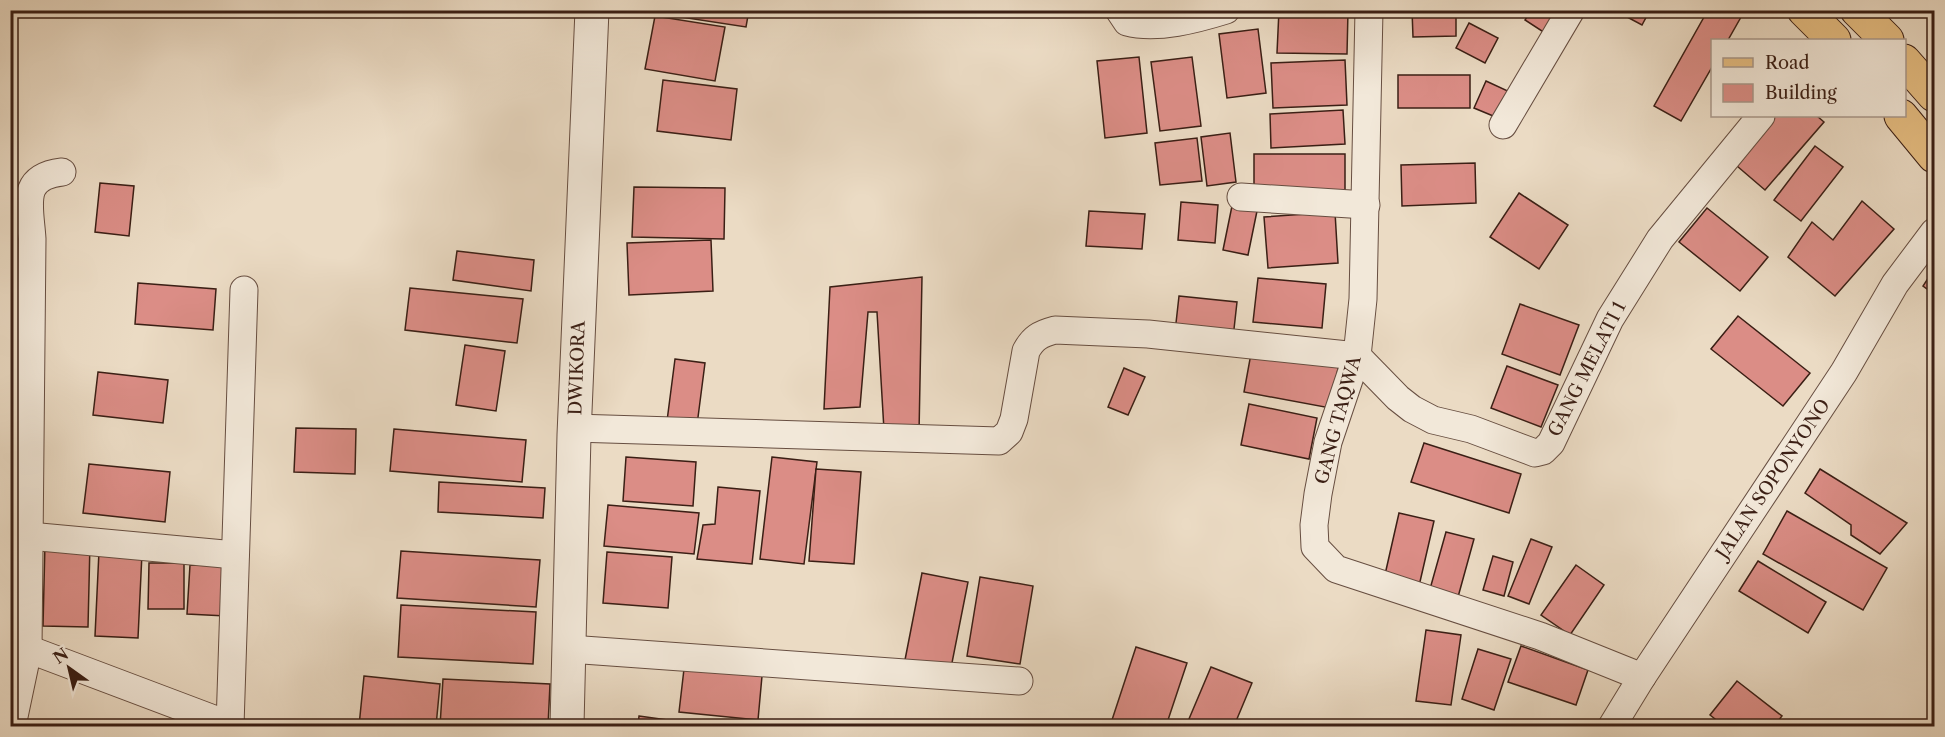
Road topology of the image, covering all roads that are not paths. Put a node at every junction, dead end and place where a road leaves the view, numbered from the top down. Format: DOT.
graph roads {
  1 [pos="592,10"];
  2 [pos="1119,10"];
  3 [pos="1226,10"];
  4 [pos="1369,10"];
  5 [pos="1571,10"];
  6 [pos="1803,10"];
  7 [pos="1857,10"];
  8 [pos="1828,38"];
  9 [pos="1886,39"];
  10 [pos="1906,62"];
  11 [pos="1935,95"];
  12 [pos="1760,117"];
  13 [pos="1902,117"];
  14 [pos="1503,125"];
  15 [pos="1935,156"];
  16 [pos="62,172"];
  17 [pos="1241,197"];
  18 [pos="1366,205"];
  19 [pos="1935,232"];
  20 [pos="244,290"];
  21 [pos="1357,356"];
  22 [pos="574,428"];
  23 [pos="29,536"];
  24 [pos="235,555"];
  25 [pos="19,646"];
  26 [pos="569,649"];
  27 [pos="1642,677"];
  28 [pos="1019,681"];
  29 [pos="12,726"];
  30 [pos="230,726"];
  31 [pos="567,726"];
  32 [pos="1612,726"];
  1 -- 22 [label="street, DWIKORA"];
  2 -- 3 [label="street"];
  4 -- 18 [label="street, GANG TAQWA"];
  5 -- 14 [label="street"];
  6 -- 8 [label="main road"];
  7 -- 9 [label="main road"];
  10 -- 11 [label="main road"];
  12 -- 21 [label="street, GANG MELATI 1"];
  13 -- 15 [label="main road"];
  16 -- 23 [label="street"];
  17 -- 18 [label="street"];
  18 -- 21 [label="street, GANG TAQWA"];
  19 -- 27 [label="street, JALAN SOPONYONO"];
  20 -- 24 [label="street"];
  21 -- 22 [label="street"];
  21 -- 27 [label="street, GANG TAQWA"];
  22 -- 26 [label="street, DWIKORA"];
  23 -- 24 [label="street"];
  23 -- 25 [label="street"];
  24 -- 30 [label="street"];
  25 -- 29 [label="street"];
  25 -- 30 [label="street"];
  26 -- 28 [label="street"];
  26 -- 31 [label="street, DWIKORA"];
  27 -- 32 [label="street, JALAN SOPONYONO"];
}
